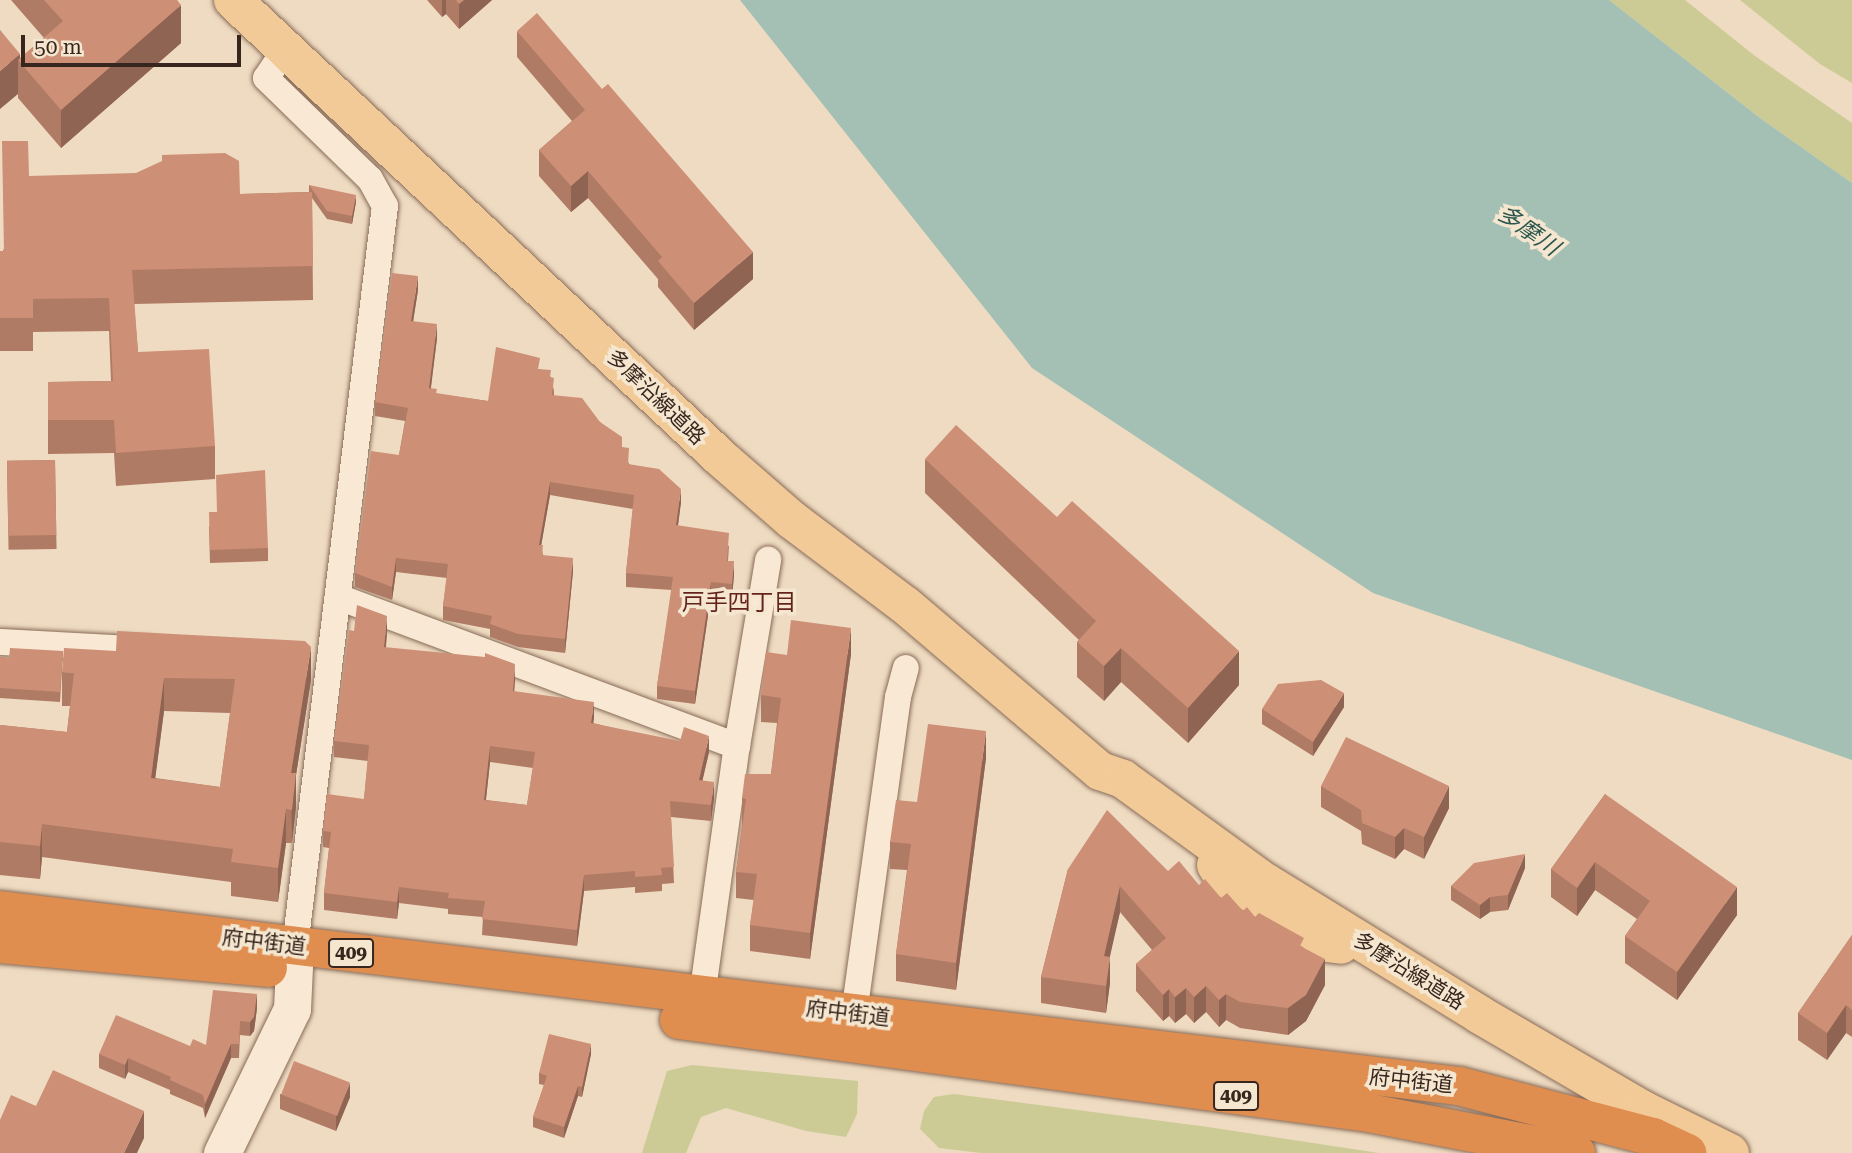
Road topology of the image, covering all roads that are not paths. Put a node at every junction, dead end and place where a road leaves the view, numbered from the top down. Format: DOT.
graph roads {
  1 [pos="233,0"];
  2 [pos="287,47"];
  3 [pos="768,560"];
  4 [pos="338,597"];
  5 [pos="0,642"];
  6 [pos="179,652"];
  7 [pos="302,659"];
  8 [pos="330,660"];
  9 [pos="906,668"];
  10 [pos="737,746"];
  11 [pos="1100,771"];
  12 [pos="0,910"];
  13 [pos="0,944"];
  14 [pos="294,958"];
  15 [pos="700,1009"];
  16 [pos="854,1014"];
  17 [pos="894,1035"];
  18 [pos="1617,1111"];
  19 [pos="222,1153"];
  20 [pos="1577,1153"];
  21 [pos="1654,1153"];
  22 [pos="1687,1153"];
  23 [pos="1730,1153"];
  24 [pos="1747,1153"];
  1 -- 2 [label="main road, 多摩沿線道路"];
  2 -- 4 [label="street"];
  2 -- 11 [label="main road, 多摩沿線道路"];
  3 -- 10 [label="street"];
  4 -- 8 [label="street"];
  4 -- 10 [label="street"];
  5 -- 6 [label="street"];
  7 -- 8 [label="street"];
  8 -- 14 [label="street"];
  9 -- 16 [label="street"];
  10 -- 15 [label="street"];
  11 -- 18 [label="main road, 多摩沿線道路"];
  11 -- 18 [label="main road, 多摩沿線道路"];
  12 -- 14 [label="highway, 府中街道 / 409"];
  13 -- 14 [label="highway, 府中街道 / 409"];
  14 -- 15 [label="highway, 府中街道 / 409"];
  14 -- 19 [label="street"];
  15 -- 16 [label="highway, 府中街道 / 409"];
  15 -- 17 [label="highway, 府中街道 / 409"];
  16 -- 17 [label="highway, 府中街道 / 409"];
  17 -- 18 [label="highway, 府中街道 / 409"];
  17 -- 20 [label="highway, 府中街道 / 409"];
  18 -- 21 [label="main road, 多摩沿線道路"];
  18 -- 22 [label="highway, 府中街道"];
  18 -- 23 [label="main road, 多摩沿線道路"];
  18 -- 24 [label="main road"];
}
